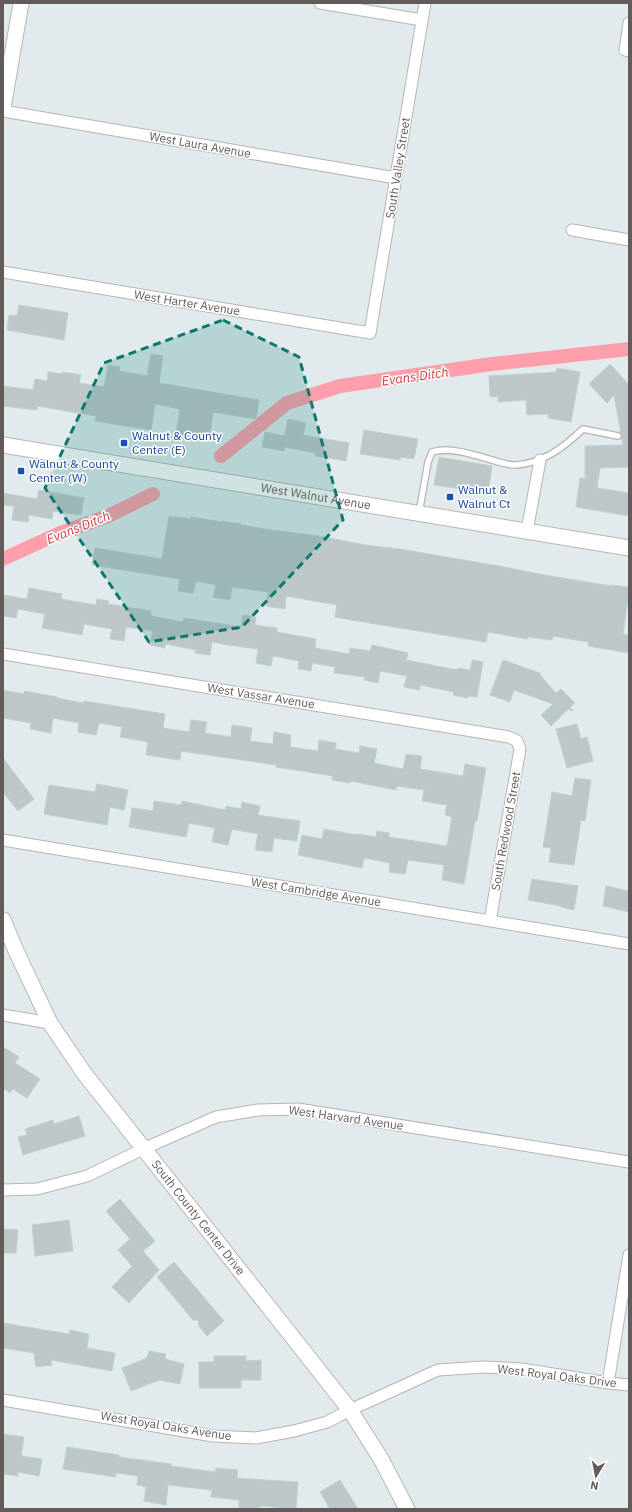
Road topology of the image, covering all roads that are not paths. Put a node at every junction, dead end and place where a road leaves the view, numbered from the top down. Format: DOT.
graph roads {
  1 [pos="21,3"];
  2 [pos="320,3"];
  3 [pos="425,3"];
  4 [pos="422,20"];
  5 [pos="629,23"];
  6 [pos="627,50"];
  7 [pos="3,108"];
  8 [pos="3,112"];
  9 [pos="396,178"];
  10 [pos="572,230"];
  11 [pos="629,240"];
  12 [pos="3,272"];
  13 [pos="370,333"];
  14 [pos="618,436"];
  15 [pos="3,445"];
  16 [pos="540,460"];
  17 [pos="419,514"];
  18 [pos="527,531"];
  19 [pos="629,548"];
  20 [pos="3,654"];
  21 [pos="517,741"];
  22 [pos="3,840"];
  23 [pos="3,920"];
  24 [pos="490,921"];
  25 [pos="629,944"];
  26 [pos="3,1015"];
  27 [pos="50,1023"];
  28 [pos="143,1149"];
  29 [pos="629,1162"];
  30 [pos="3,1190"];
  31 [pos="629,1255"];
  32 [pos="608,1383"];
  33 [pos="629,1385"];
  34 [pos="3,1400"];
  35 [pos="350,1410"];
  36 [pos="407,1509"];
  1 -- 7 [label="street"];
  2 -- 4 [label="street"];
  3 -- 4 [label="street, South Valley Street"];
  4 -- 9 [label="street, South Valley Street"];
  5 -- 6 [label="street"];
  8 -- 9 [label="street, West Laura Avenue"];
  9 -- 13 [label="street, South Valley Street"];
  10 -- 11 [label="street"];
  12 -- 13 [label="street, West Harter Avenue"];
  14 -- 16 [label="lane"];
  15 -- 17 [label="street, West Walnut Avenue"];
  16 -- 17 [label="lane"];
  16 -- 18 [label="street"];
  17 -- 18 [label="street, West Walnut Avenue"];
  18 -- 19 [label="street, West Walnut Avenue"];
  20 -- 21 [label="street, West Vassar Avenue"];
  21 -- 24 [label="street, South Redwood Street"];
  22 -- 24 [label="street, West Cambridge Avenue"];
  23 -- 27 [label="street, South County Center Drive"];
  24 -- 25 [label="street, West Cambridge Avenue"];
  26 -- 27 [label="street"];
  27 -- 28 [label="street, South County Center Drive"];
  28 -- 29 [label="street, West Harvard Avenue"];
  28 -- 30 [label="street, West Harvard Avenue"];
  28 -- 35 [label="street, South County Center Drive"];
  31 -- 32 [label="street"];
  32 -- 33 [label="street, West Royal Oaks Drive"];
  32 -- 35 [label="street, West Royal Oaks Drive"];
  34 -- 35 [label="street, West Royal Oaks Avenue"];
  35 -- 36 [label="street, South County Center Drive"];
}
